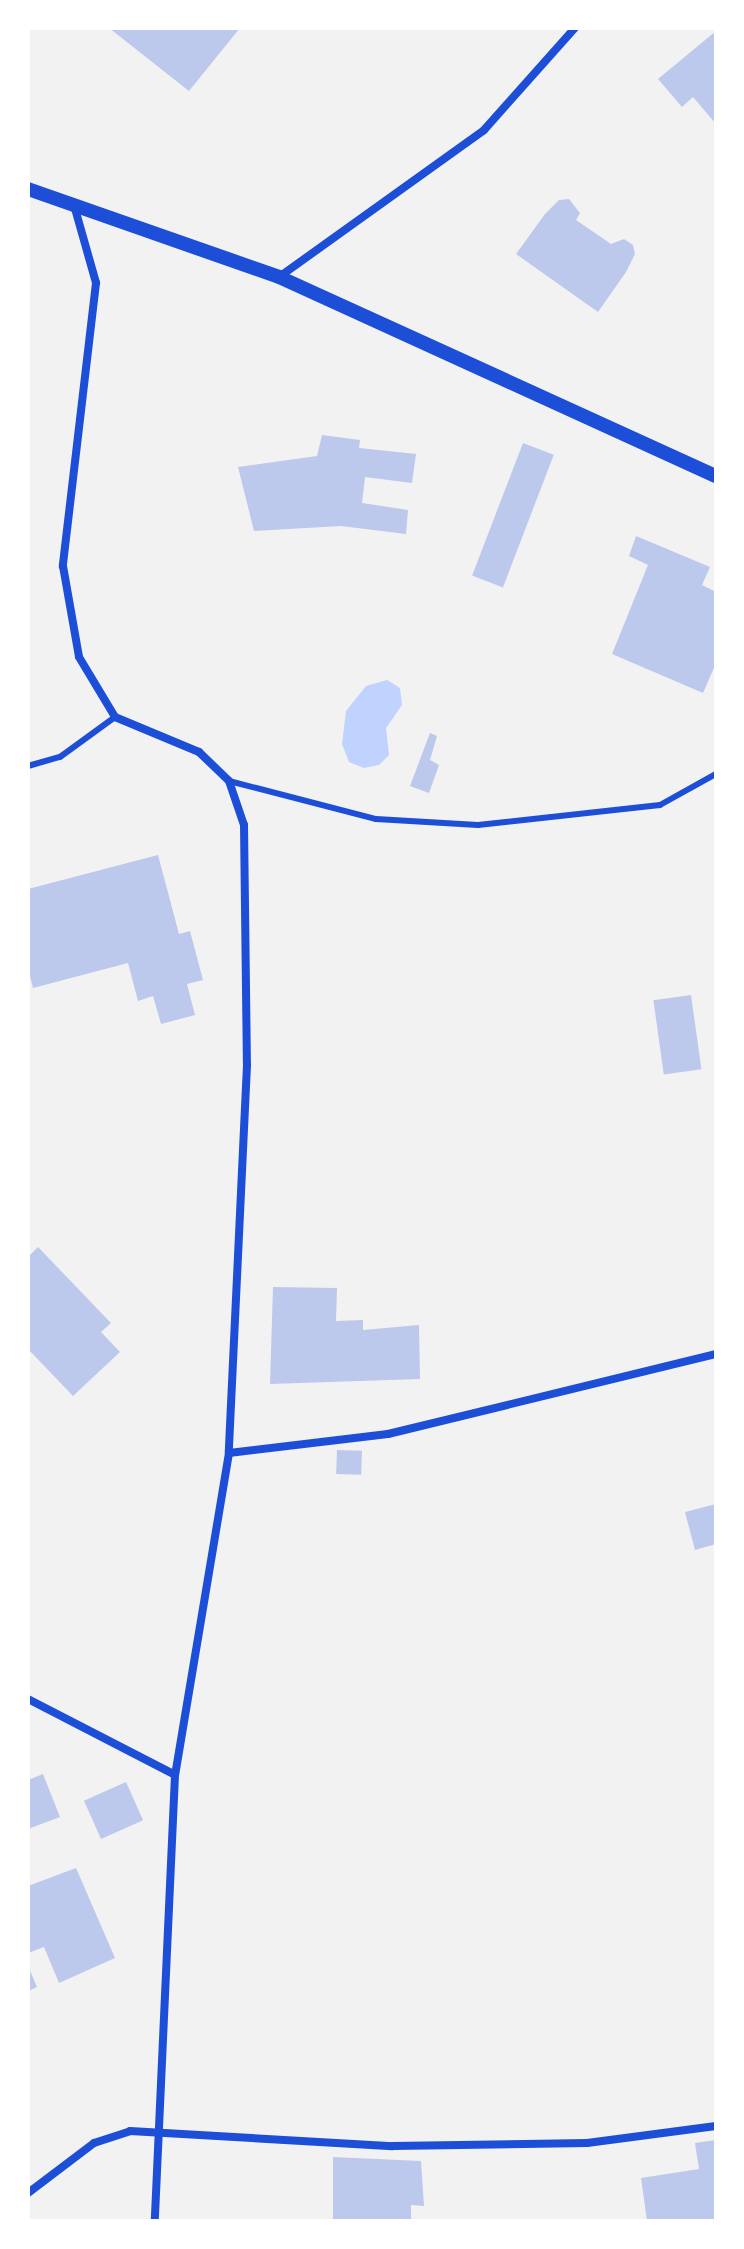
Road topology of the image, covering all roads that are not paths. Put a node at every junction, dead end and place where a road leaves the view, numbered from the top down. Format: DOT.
graph roads {
  1 [pos="575,28"];
  2 [pos="28,189"];
  3 [pos="74,205"];
  4 [pos="279,277"];
  5 [pos="716,476"];
  6 [pos="115,717"];
  7 [pos="28,766"];
  8 [pos="716,774"];
  9 [pos="229,781"];
  10 [pos="716,1354"];
  11 [pos="229,1453"];
  12 [pos="28,1699"];
  13 [pos="175,1775"];
  14 [pos="716,2126"];
  15 [pos="161,2135"];
  16 [pos="28,2193"];
  17 [pos="155,2221"];
  1 -- 4 [label="street"];
  2 -- 3 [label="street"];
  3 -- 4 [label="street"];
  3 -- 6 [label="street"];
  4 -- 5 [label="street"];
  6 -- 7 [label="lane"];
  6 -- 9 [label="street"];
  8 -- 9 [label="lane"];
  9 -- 11 [label="street"];
  10 -- 11 [label="street"];
  11 -- 13 [label="street"];
  12 -- 13 [label="street"];
  13 -- 15 [label="street"];
  14 -- 15 [label="street"];
  15 -- 16 [label="street"];
  15 -- 17 [label="street"];
}
